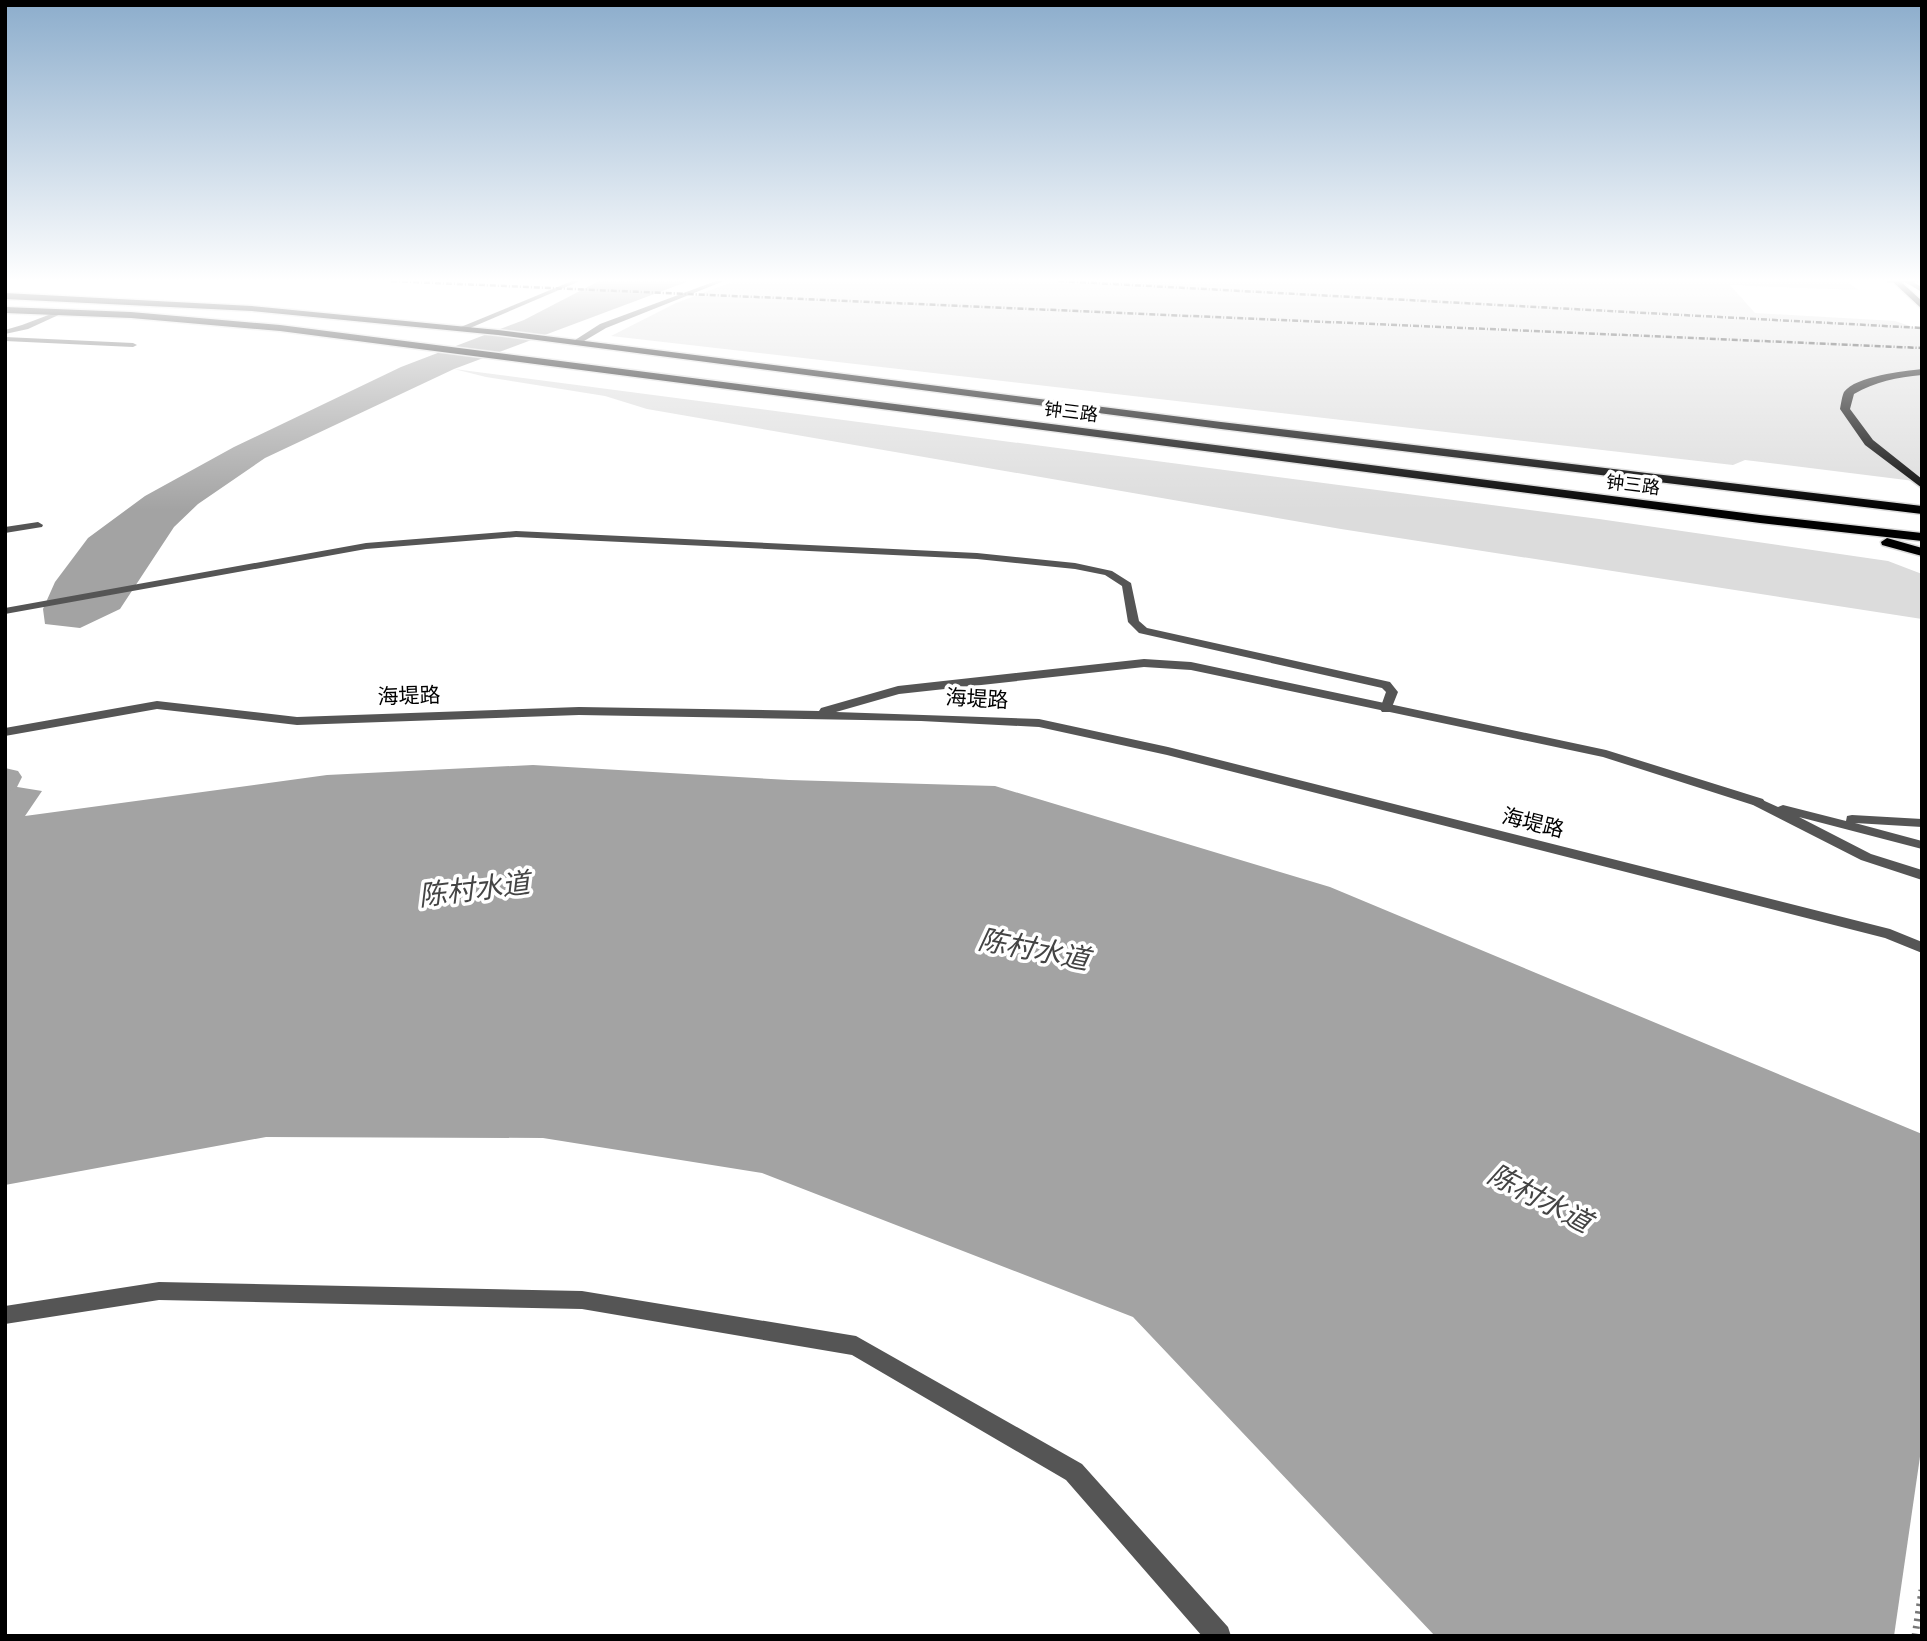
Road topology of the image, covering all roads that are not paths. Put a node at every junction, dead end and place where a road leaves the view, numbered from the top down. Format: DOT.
graph roads {
  1 [pos="511,358"];
  2 [pos="695,358"];
  3 [pos="1922,372"];
  4 [pos="1922,485"];
  5 [pos="1764,493"];
  6 [pos="1872,504"];
  7 [pos="1922,505"];
  8 [pos="1922,510"];
  9 [pos="1760,519"];
  10 [pos="38,525"];
  11 [pos="5,530"];
  12 [pos="1922,537"];
  13 [pos="1922,552"];
  14 [pos="5,611"];
  15 [pos="1386,709"];
  16 [pos="812,715"];
  17 [pos="5,732"];
  18 [pos="1758,802"];
  19 [pos="1922,823"];
  20 [pos="1922,845"];
  21 [pos="1922,875"];
  22 [pos="1922,948"];
  23 [pos="5,1315"];
  24 [pos="1219,1636"];
  1 -- 9 [label="main road, 钟三路"];
  2 -- 5 [label="main road, 钟三路"];
  3 -- 4 [label="main road"];
  5 -- 6 [label="main road, 钟三路"];
  5 -- 9 [label="main road"];
  6 -- 7 [label="main road"];
  6 -- 8 [label="main road, 钟三路"];
  9 -- 12 [label="main road, 钟三路"];
  9 -- 13 [label="main road"];
  10 -- 11 [label="street"];
  14 -- 15 [label="street"];
  15 -- 16 [label="street"];
  15 -- 18 [label="street"];
  16 -- 17 [label="street, 海堤路"];
  16 -- 22 [label="street, 海堤路"];
  18 -- 19 [label="street"];
  18 -- 20 [label="street"];
  18 -- 21 [label="street"];
  23 -- 24 [label="street"];
}
